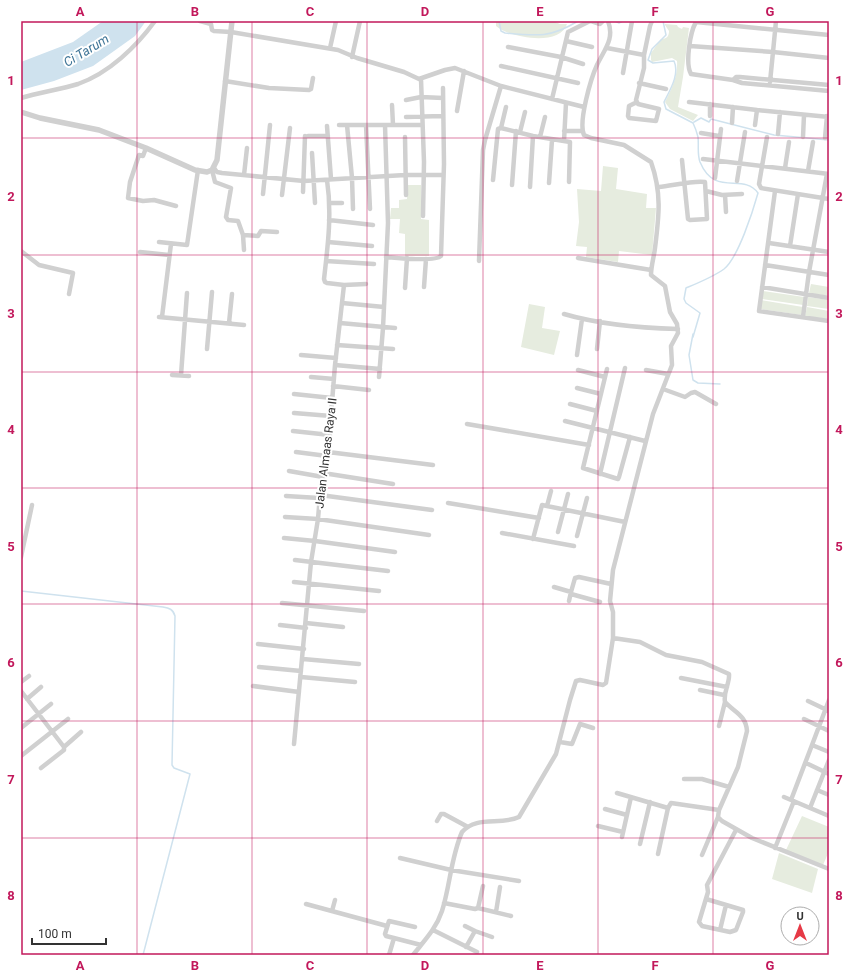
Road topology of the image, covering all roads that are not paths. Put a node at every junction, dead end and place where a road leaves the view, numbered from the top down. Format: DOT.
graph roads {
  1 [pos="155,21"];
  2 [pos="200,21"];
  3 [pos="232,21"];
  4 [pos="336,21"];
  5 [pos="360,21"];
  6 [pos="591,21"];
  7 [pos="603,21"];
  8 [pos="608,21"];
  9 [pos="632,21"];
  10 [pos="652,21"];
  11 [pos="776,21"];
  12 [pos="775,30"];
  13 [pos="231,32"];
  14 [pos="829,35"];
  15 [pos="566,41"];
  16 [pos="690,46"];
  17 [pos="508,47"];
  18 [pos="592,47"];
  19 [pos="330,48"];
  20 [pos="607,48"];
  21 [pos="628,52"];
  22 [pos="773,52"];
  23 [pos="644,55"];
  24 [pos="352,57"];
  25 [pos="561,57"];
  26 [pos="829,58"];
  27 [pos="583,64"];
  28 [pos="501,66"];
  29 [pos="464,71"];
  30 [pos="623,73"];
  31 [pos="313,78"];
  32 [pos="557,78"];
  33 [pos="421,79"];
  34 [pos="770,79"];
  35 [pos="733,80"];
  36 [pos="225,81"];
  37 [pos="578,83"];
  38 [pos="639,83"];
  39 [pos="829,85"];
  40 [pos="501,86"];
  41 [pos="769,86"];
  42 [pos="443,88"];
  43 [pos="666,89"];
  44 [pos="829,91"];
  45 [pos="21,98"];
  46 [pos="421,98"];
  47 [pos="443,98"];
  48 [pos="552,99"];
  49 [pos="406,100"];
  50 [pos="637,102"];
  51 [pos="689,102"];
  52 [pos="566,103"];
  53 [pos="710,104"];
  54 [pos="392,105"];
  55 [pos="506,107"];
  56 [pos="584,107"];
  57 [pos="733,107"];
  58 [pos="757,110"];
  59 [pos="457,111"];
  60 [pos="21,112"];
  61 [pos="525,112"];
  62 [pos="780,112"];
  63 [pos="804,115"];
  64 [pos="422,116"];
  65 [pos="442,116"];
  66 [pos="710,116"];
  67 [pos="828,116"];
  68 [pos="406,117"];
  69 [pos="545,117"];
  70 [pos="732,123"];
  71 [pos="270,125"];
  72 [pos="339,125"];
  73 [pos="347,125"];
  74 [pos="366,125"];
  75 [pos="385,125"];
  76 [pos="393,125"];
  77 [pos="756,125"];
  78 [pos="327,126"];
  79 [pos="422,126"];
  80 [pos="290,128"];
  81 [pos="501,128"];
  82 [pos="721,129"];
  83 [pos="564,131"];
  84 [pos="582,131"];
  85 [pos="518,132"];
  86 [pos="745,132"];
  87 [pos="701,133"];
  88 [pos="778,134"];
  89 [pos="328,136"];
  90 [pos="533,136"];
  91 [pos="719,136"];
  92 [pos="405,137"];
  93 [pos="540,137"];
  94 [pos="766,137"];
  95 [pos="803,137"];
  96 [pos="825,138"];
  97 [pos="552,140"];
  98 [pos="564,141"];
  99 [pos="789,142"];
  100 [pos="813,142"];
  101 [pos="146,148"];
  102 [pos="247,148"];
  103 [pos="312,153"];
  104 [pos="703,158"];
  105 [pos="682,160"];
  106 [pos="718,160"];
  107 [pos="739,162"];
  108 [pos="762,165"];
  109 [pos="785,168"];
  110 [pos="213,169"];
  111 [pos="198,170"];
  112 [pos="808,171"];
  113 [pos="828,174"];
  114 [pos="244,175"];
  115 [pos="405,175"];
  116 [pos="423,175"];
  117 [pos="443,175"];
  118 [pos="387,176"];
  119 [pos="369,177"];
  120 [pos="265,178"];
  121 [pos="352,178"];
  122 [pos="715,178"];
  123 [pos="284,179"];
  124 [pos="329,180"];
  125 [pos="493,180"];
  126 [pos="304,181"];
  127 [pos="314,181"];
  128 [pos="569,182"];
  129 [pos="737,182"];
  130 [pos="549,183"];
  131 [pos="512,184"];
  132 [pos="686,184"];
  133 [pos="530,187"];
  134 [pos="658,187"];
  135 [pos="706,191"];
  136 [pos="775,191"];
  137 [pos="303,192"];
  138 [pos="263,194"];
  139 [pos="742,194"];
  140 [pos="798,194"];
  141 [pos="282,195"];
  142 [pos="406,195"];
  143 [pos="725,195"];
  144 [pos="822,198"];
  145 [pos="829,199"];
  146 [pos="315,203"];
  147 [pos="330,203"];
  148 [pos="342,203"];
  149 [pos="176,206"];
  150 [pos="353,209"];
  151 [pos="370,209"];
  152 [pos="726,212"];
  153 [pos="423,216"];
  154 [pos="329,220"];
  155 [pos="373,225"];
  156 [pos="276,232"];
  157 [pos="242,235"];
  158 [pos="159,242"];
  159 [pos="328,242"];
  160 [pos="769,243"];
  161 [pos="171,244"];
  162 [pos="372,246"];
  163 [pos="790,246"];
  164 [pos="813,249"];
  165 [pos="244,250"];
  166 [pos="21,251"];
  167 [pos="140,252"];
  168 [pos="829,252"];
  169 [pos="169,255"];
  170 [pos="386,257"];
  171 [pos="407,258"];
  172 [pos="578,258"];
  173 [pos="426,259"];
  174 [pos="326,261"];
  175 [pos="479,261"];
  176 [pos="374,264"];
  177 [pos="765,265"];
  178 [pos="651,270"];
  179 [pos="809,272"];
  180 [pos="829,275"];
  181 [pos="366,284"];
  182 [pos="344,285"];
  183 [pos="424,287"];
  184 [pos="762,287"];
  185 [pos="405,288"];
  186 [pos="212,292"];
  187 [pos="187,293"];
  188 [pos="69,294"];
  189 [pos="232,294"];
  190 [pos="806,294"];
  191 [pos="829,298"];
  192 [pos="342,303"];
  193 [pos="384,307"];
  194 [pos="564,314"];
  195 [pos="803,317"];
  196 [pos="582,319"];
  197 [pos="186,320"];
  198 [pos="600,321"];
  199 [pos="829,321"];
  200 [pos="209,322"];
  201 [pos="229,323"];
  202 [pos="340,323"];
  203 [pos="244,325"];
  204 [pos="383,328"];
  205 [pos="395,328"];
  206 [pos="678,329"];
  207 [pos="337,345"];
  208 [pos="382,348"];
  209 [pos="393,348"];
  210 [pos="207,349"];
  211 [pos="596,349"];
  212 [pos="301,355"];
  213 [pos="577,355"];
  214 [pos="336,358"];
  215 [pos="335,365"];
  216 [pos="625,368"];
  217 [pos="380,369"];
  218 [pos="607,369"];
  219 [pos="578,370"];
  220 [pos="646,370"];
  221 [pos="181,374"];
  222 [pos="668,374"];
  223 [pos="172,375"];
  224 [pos="188,376"];
  225 [pos="311,377"];
  226 [pos="379,377"];
  227 [pos="605,377"];
  228 [pos="334,379"];
  229 [pos="333,386"];
  230 [pos="577,388"];
  231 [pos="662,389"];
  232 [pos="369,390"];
  233 [pos="294,394"];
  234 [pos="601,394"];
  235 [pos="332,398"];
  236 [pos="570,404"];
  237 [pos="716,404"];
  238 [pos="597,411"];
  239 [pos="294,413"];
  240 [pos="331,416"];
  241 [pos="565,421"];
  242 [pos="467,424"];
  243 [pos="593,428"];
  244 [pos="293,431"];
  245 [pos="611,433"];
  246 [pos="330,435"];
  247 [pos="630,437"];
  248 [pos="646,441"];
  249 [pos="589,445"];
  250 [pos="296,452"];
  251 [pos="328,454"];
  252 [pos="433,465"];
  253 [pos="289,471"];
  254 [pos="600,474"];
  255 [pos="323,475"];
  256 [pos="393,484"];
  257 [pos="551,491"];
  258 [pos="568,494"];
  259 [pos="286,496"];
  260 [pos="320,497"];
  261 [pos="586,498"];
  262 [pos="448,503"];
  263 [pos="32,505"];
  264 [pos="547,506"];
  265 [pos="564,509"];
  266 [pos="432,510"];
  267 [pos="584,514"];
  268 [pos="285,517"];
  269 [pos="539,518"];
  270 [pos="318,519"];
  271 [pos="625,522"];
  272 [pos="558,532"];
  273 [pos="502,533"];
  274 [pos="429,535"];
  275 [pos="577,536"];
  276 [pos="284,538"];
  277 [pos="533,539"];
  278 [pos="315,541"];
  279 [pos="574,546"];
  280 [pos="395,552"];
  281 [pos="21,557"];
  282 [pos="295,560"];
  283 [pos="311,562"];
  284 [pos="388,571"];
  285 [pos="294,582"];
  286 [pos="310,584"];
  287 [pos="611,584"];
  288 [pos="554,587"];
  289 [pos="379,591"];
  290 [pos="571,593"];
  291 [pos="569,600"];
  292 [pos="600,602"];
  293 [pos="282,603"];
  294 [pos="308,605"];
  295 [pos="364,611"];
  296 [pos="280,625"];
  297 [pos="306,625"];
  298 [pos="343,627"];
  299 [pos="613,638"];
  300 [pos="258,644"];
  301 [pos="304,649"];
  302 [pos="303,659"];
  303 [pos="359,664"];
  304 [pos="259,667"];
  305 [pos="302,670"];
  306 [pos="29,676"];
  307 [pos="301,677"];
  308 [pos="681,678"];
  309 [pos="21,682"];
  310 [pos="355,682"];
  311 [pos="253,686"];
  312 [pos="41,687"];
  313 [pos="727,687"];
  314 [pos="700,690"];
  315 [pos="21,691"];
  316 [pos="299,692"];
  317 [pos="724,696"];
  318 [pos="27,699"];
  319 [pos="829,700"];
  320 [pos="808,701"];
  321 [pos="724,702"];
  322 [pos="51,704"];
  323 [pos="827,710"];
  324 [pos="38,714"];
  325 [pos="68,719"];
  326 [pos="804,719"];
  327 [pos="719,726"];
  328 [pos="819,726"];
  329 [pos="21,728"];
  330 [pos="593,728"];
  331 [pos="52,731"];
  332 [pos="829,731"];
  333 [pos="81,732"];
  334 [pos="560,742"];
  335 [pos="294,744"];
  336 [pos="812,745"];
  337 [pos="64,747"];
  338 [pos="829,752"];
  339 [pos="21,756"];
  340 [pos="829,760"];
  341 [pos="806,763"];
  342 [pos="42,768"];
  343 [pos="827,773"];
  344 [pos="684,779"];
  345 [pos="729,787"];
  346 [pos="817,790"];
  347 [pos="617,793"];
  348 [pos="829,795"];
  349 [pos="631,797"];
  350 [pos="784,797"];
  351 [pos="793,800"];
  352 [pos="650,802"];
  353 [pos="668,808"];
  354 [pos="810,808"];
  355 [pos="605,809"];
  356 [pos="718,810"];
  357 [pos="627,815"];
  358 [pos="829,816"];
  359 [pos="718,817"];
  360 [pos="437,821"];
  361 [pos="598,826"];
  362 [pos="468,827"];
  363 [pos="736,830"];
  364 [pos="640,844"];
  365 [pos="775,848"];
  366 [pos="658,854"];
  367 [pos="702,855"];
  368 [pos="400,858"];
  369 [pos="829,869"];
  370 [pos="451,870"];
  371 [pos="519,881"];
  372 [pos="482,886"];
  373 [pos="500,887"];
  374 [pos="706,899"];
  375 [pos="335,900"];
  376 [pos="444,903"];
  377 [pos="306,904"];
  378 [pos="726,905"];
  379 [pos="478,908"];
  380 [pos="332,911"];
  381 [pos="496,912"];
  382 [pos="512,916"];
  383 [pos="386,926"];
  384 [pos="465,926"];
  385 [pos="416,927"];
  386 [pos="433,930"];
  387 [pos="720,930"];
  388 [pos="475,931"];
  389 [pos="492,937"];
  390 [pos="394,938"];
  391 [pos="421,945"];
  392 [pos="466,947"];
  393 [pos="477,952"];
  394 [pos="389,955"];
  395 [pos="413,955"];
  1 -- 45 [label="street"];
  2 -- 13 [label="street"];
  3 -- 13 [label="street"];
  4 -- 19 [label="street"];
  5 -- 24 [label="street"];
  6 -- 7 [label="street"];
  6 -- 15 [label="street"];
  8 -- 20 [label="street"];
  9 -- 21 [label="street"];
  10 -- 23 [label="street"];
  11 -- 12 [label="street"];
  12 -- 14 [label="street"];
  12 -- 16 [label="street"];
  12 -- 22 [label="street"];
  13 -- 19 [label="street"];
  13 -- 36 [label="street"];
  15 -- 18 [label="street"];
  15 -- 25 [label="street"];
  16 -- 22 [label="street"];
  16 -- 35 [label="street"];
  17 -- 25 [label="street"];
  19 -- 24 [label="street"];
  20 -- 21 [label="street"];
  20 -- 56 [label="street"];
  21 -- 23 [label="street"];
  21 -- 30 [label="street"];
  22 -- 26 [label="street"];
  22 -- 34 [label="street"];
  23 -- 38 [label="street"];
  24 -- 33 [label="street"];
  25 -- 27 [label="street"];
  25 -- 32 [label="street"];
  28 -- 32 [label="street"];
  29 -- 33 [label="street"];
  29 -- 40 [label="street"];
  29 -- 59 [label="street"];
  31 -- 36 [label="street"];
  32 -- 37 [label="street"];
  32 -- 48 [label="street"];
  33 -- 46 [label="street"];
  34 -- 35 [label="street"];
  34 -- 39 [label="street"];
  34 -- 41 [label="street"];
  35 -- 41 [label="street"];
  36 -- 110 [label="street"];
  38 -- 43 [label="street"];
  38 -- 50 [label="street"];
  40 -- 48 [label="street"];
  40 -- 175 [label="street"];
  41 -- 44 [label="street"];
  42 -- 47 [label="street"];
  46 -- 47 [label="street"];
  46 -- 49 [label="street"];
  46 -- 64 [label="street"];
  47 -- 65 [label="street"];
  48 -- 52 [label="street"];
  50 -- 50 [label="street"];
  51 -- 53 [label="street"];
  52 -- 56 [label="street"];
  52 -- 83 [label="street"];
  53 -- 57 [label="street"];
  53 -- 66 [label="street"];
  54 -- 76 [label="street"];
  55 -- 81 [label="street"];
  56 -- 84 [label="street"];
  57 -- 58 [label="street"];
  57 -- 70 [label="street"];
  58 -- 62 [label="street"];
  58 -- 77 [label="street"];
  60 -- 101 [label="street"];
  61 -- 85 [label="street"];
  62 -- 63 [label="street"];
  62 -- 88 [label="street"];
  63 -- 67 [label="street"];
  63 -- 95 [label="street"];
  64 -- 65 [label="street"];
  64 -- 68 [label="street"];
  64 -- 79 [label="street"];
  65 -- 117 [label="street"];
  67 -- 96 [label="street"];
  69 -- 93 [label="street"];
  71 -- 120 [label="street"];
  72 -- 73 [label="street"];
  73 -- 74 [label="street"];
  73 -- 121 [label="street"];
  74 -- 75 [label="street"];
  74 -- 119 [label="street"];
  75 -- 76 [label="street"];
  75 -- 118 [label="street"];
  76 -- 79 [label="street"];
  78 -- 89 [label="street"];
  79 -- 116 [label="street"];
  80 -- 123 [label="street"];
  81 -- 85 [label="street"];
  81 -- 125 [label="street"];
  82 -- 91 [label="street"];
  83 -- 84 [label="street"];
  83 -- 98 [label="street"];
  84 -- 134 [label="street"];
  85 -- 90 [label="street"];
  85 -- 131 [label="street"];
  86 -- 107 [label="street"];
  87 -- 91 [label="street"];
  89 -- 124 [label="street"];
  89 -- 126 [label="street"];
  90 -- 93 [label="street"];
  90 -- 133 [label="street"];
  91 -- 106 [label="street"];
  92 -- 115 [label="street"];
  93 -- 97 [label="street"];
  94 -- 108 [label="street"];
  97 -- 98 [label="street"];
  97 -- 130 [label="street"];
  98 -- 128 [label="street"];
  99 -- 109 [label="street"];
  100 -- 112 [label="street"];
  101 -- 111 [label="street"];
  101 -- 149 [label="street"];
  102 -- 114 [label="street"];
  103 -- 127 [label="street"];
  104 -- 106 [label="street"];
  105 -- 132 [label="street"];
  106 -- 107 [label="street"];
  106 -- 122 [label="street"];
  107 -- 108 [label="street"];
  107 -- 129 [label="street"];
  108 -- 109 [label="street"];
  108 -- 136 [label="street"];
  109 -- 112 [label="street"];
  110 -- 111 [label="street"];
  110 -- 114 [label="street"];
  110 -- 157 [label="street"];
  111 -- 161 [label="street"];
  112 -- 113 [label="street"];
  113 -- 144 [label="street"];
  114 -- 120 [label="street"];
  115 -- 116 [label="street"];
  115 -- 118 [label="street"];
  115 -- 142 [label="street"];
  116 -- 117 [label="street"];
  116 -- 153 [label="street"];
  117 -- 173 [label="street"];
  118 -- 119 [label="street"];
  118 -- 170 [label="street"];
  119 -- 121 [label="street"];
  119 -- 151 [label="street"];
  120 -- 123 [label="street"];
  120 -- 138 [label="street"];
  121 -- 124 [label="street"];
  121 -- 150 [label="street"];
  123 -- 126 [label="street"];
  123 -- 141 [label="street"];
  124 -- 127 [label="street"];
  124 -- 147 [label="street"];
  126 -- 127 [label="street"];
  126 -- 137 [label="street"];
  127 -- 146 [label="street"];
  132 -- 134 [label="street"];
  132 -- 135 [label="street"];
  132 -- 135 [label="street"];
  134 -- 178 [label="street"];
  135 -- 143 [label="street"];
  136 -- 140 [label="street"];
  136 -- 160 [label="street"];
  139 -- 143 [label="street"];
  140 -- 144 [label="street"];
  140 -- 163 [label="street"];
  143 -- 152 [label="street"];
  144 -- 145 [label="street"];
  144 -- 164 [label="street"];
  147 -- 148 [label="street"];
  147 -- 154 [label="street"];
  154 -- 155 [label="street"];
  154 -- 159 [label="street"];
  156 -- 157 [label="street"];
  157 -- 165 [label="street"];
  158 -- 161 [label="street"];
  159 -- 162 [label="street"];
  159 -- 174 [label="street"];
  160 -- 163 [label="street"];
  160 -- 177 [label="street"];
  161 -- 169 [label="street"];
  163 -- 164 [label="street"];
  164 -- 168 [label="street"];
  164 -- 179 [label="street"];
  166 -- 188 [label="street"];
  167 -- 169 [label="street"];
  169 -- 197 [label="street"];
  170 -- 171 [label="street"];
  170 -- 193 [label="street"];
  171 -- 173 [label="street"];
  171 -- 185 [label="street"];
  172 -- 178 [label="street"];
  173 -- 183 [label="street"];
  174 -- 176 [label="street"];
  174 -- 182 [label="street"];
  177 -- 179 [label="street"];
  177 -- 184 [label="street"];
  178 -- 206 [label="street"];
  179 -- 180 [label="street"];
  179 -- 190 [label="street"];
  181 -- 182 [label="street"];
  182 -- 192 [label="street, Jalan Almaas Raya II"];
  184 -- 190 [label="street"];
  184 -- 195 [label="street"];
  186 -- 200 [label="street"];
  187 -- 197 [label="street"];
  189 -- 201 [label="street"];
  190 -- 191 [label="street"];
  190 -- 195 [label="street"];
  192 -- 193 [label="street"];
  192 -- 202 [label="street, Jalan Almaas Raya II"];
  193 -- 204 [label="street"];
  194 -- 196 [label="street"];
  195 -- 199 [label="street"];
  196 -- 198 [label="street"];
  196 -- 213 [label="street"];
  197 -- 200 [label="street"];
  197 -- 221 [label="street"];
  198 -- 206 [label="street"];
  198 -- 211 [label="street"];
  200 -- 201 [label="street"];
  200 -- 210 [label="street"];
  201 -- 203 [label="street"];
  202 -- 204 [label="street"];
  202 -- 207 [label="street, Jalan Almaas Raya II"];
  204 -- 205 [label="street"];
  204 -- 208 [label="street"];
  206 -- 222 [label="street"];
  207 -- 208 [label="street"];
  207 -- 214 [label="street, Jalan Almaas Raya II"];
  208 -- 209 [label="street"];
  208 -- 217 [label="street"];
  212 -- 214 [label="street"];
  214 -- 215 [label="street, Jalan Almaas Raya II"];
  215 -- 217 [label="street"];
  215 -- 228 [label="street, Jalan Almaas Raya II"];
  216 -- 245 [label="street"];
  217 -- 226 [label="street"];
  218 -- 227 [label="street"];
  219 -- 227 [label="street"];
  220 -- 222 [label="street"];
  221 -- 223 [label="street"];
  221 -- 224 [label="street"];
  222 -- 231 [label="street"];
  225 -- 228 [label="street"];
  227 -- 234 [label="street"];
  228 -- 229 [label="street, Jalan Almaas Raya II"];
  229 -- 232 [label="street"];
  229 -- 235 [label="street, Jalan Almaas Raya II"];
  230 -- 234 [label="street"];
  231 -- 237 [label="street"];
  231 -- 248 [label="street"];
  233 -- 235 [label="street"];
  234 -- 238 [label="street"];
  235 -- 240 [label="street, Jalan Almaas Raya II"];
  236 -- 238 [label="street"];
  238 -- 243 [label="street"];
  239 -- 240 [label="street"];
  240 -- 246 [label="street, Jalan Almaas Raya II"];
  241 -- 243 [label="street"];
  242 -- 249 [label="street"];
  243 -- 245 [label="street"];
  243 -- 249 [label="street"];
  244 -- 246 [label="street"];
  245 -- 247 [label="street"];
  245 -- 254 [label="street"];
  246 -- 251 [label="street, Jalan Almaas Raya II"];
  247 -- 248 [label="street"];
  247 -- 254 [label="street"];
  248 -- 271 [label="street"];
  249 -- 254 [label="street"];
  250 -- 251 [label="street"];
  251 -- 252 [label="street"];
  251 -- 255 [label="street, Jalan Almaas Raya II"];
  253 -- 255 [label="street"];
  255 -- 256 [label="street"];
  255 -- 260 [label="street, Jalan Almaas Raya II"];
  257 -- 264 [label="street"];
  258 -- 265 [label="street"];
  259 -- 260 [label="street"];
  260 -- 266 [label="street"];
  260 -- 270 [label="street, Jalan Almaas Raya II"];
  261 -- 267 [label="street"];
  262 -- 269 [label="street"];
  263 -- 281 [label="street"];
  264 -- 265 [label="street"];
  264 -- 269 [label="street"];
  265 -- 267 [label="street"];
  265 -- 272 [label="street"];
  267 -- 271 [label="street"];
  267 -- 275 [label="street"];
  268 -- 270 [label="street"];
  269 -- 277 [label="street"];
  270 -- 274 [label="street"];
  270 -- 278 [label="street, Jalan Almaas Raya II"];
  271 -- 287 [label="street"];
  273 -- 277 [label="street"];
  276 -- 278 [label="street"];
  277 -- 279 [label="street"];
  278 -- 280 [label="street"];
  278 -- 283 [label="street, Jalan Almaas Raya II"];
  282 -- 283 [label="street"];
  283 -- 284 [label="street"];
  283 -- 286 [label="street, Jalan Almaas Raya II"];
  285 -- 286 [label="street"];
  286 -- 289 [label="street"];
  286 -- 294 [label="street, Jalan Almaas Raya II"];
  287 -- 290 [label="street"];
  287 -- 299 [label="street"];
  288 -- 290 [label="street"];
  290 -- 291 [label="street"];
  290 -- 292 [label="street"];
  293 -- 294 [label="street"];
  294 -- 295 [label="street"];
  294 -- 297 [label="street, Jalan Almaas Raya II"];
  296 -- 297 [label="street"];
  297 -- 298 [label="street"];
  297 -- 301 [label="street, Jalan Almaas Raya II"];
  299 -- 313 [label="street"];
  299 -- 334 [label="street"];
  300 -- 301 [label="street"];
  301 -- 302 [label="street, Jalan Almaas Raya II"];
  302 -- 303 [label="street"];
  302 -- 305 [label="street, Jalan Almaas Raya II"];
  304 -- 305 [label="street"];
  305 -- 307 [label="street, Jalan Almaas Raya II"];
  306 -- 309 [label="street"];
  307 -- 310 [label="street"];
  307 -- 316 [label="street, Jalan Almaas Raya II"];
  308 -- 313 [label="street"];
  311 -- 316 [label="street"];
  312 -- 318 [label="street"];
  313 -- 317 [label="street"];
  314 -- 317 [label="street"];
  315 -- 318 [label="street"];
  316 -- 335 [label="street, Jalan Almaas Raya II"];
  317 -- 321 [label="street"];
  318 -- 324 [label="street"];
  319 -- 323 [label="street"];
  320 -- 323 [label="street"];
  321 -- 327 [label="street"];
  321 -- 345 [label="street"];
  322 -- 324 [label="street"];
  323 -- 328 [label="street"];
  324 -- 329 [label="street"];
  324 -- 331 [label="street"];
  325 -- 331 [label="street"];
  326 -- 328 [label="street"];
  328 -- 332 [label="street"];
  328 -- 336 [label="street"];
  330 -- 334 [label="street"];
  331 -- 337 [label="street"];
  331 -- 339 [label="street"];
  333 -- 337 [label="street"];
  334 -- 362 [label="street"];
  336 -- 338 [label="street"];
  336 -- 341 [label="street"];
  337 -- 342 [label="street"];
  340 -- 343 [label="street"];
  341 -- 343 [label="street"];
  341 -- 351 [label="street"];
  343 -- 346 [label="street"];
  344 -- 345 [label="street"];
  345 -- 356 [label="street"];
  346 -- 348 [label="street"];
  346 -- 354 [label="street"];
  347 -- 349 [label="street"];
  349 -- 352 [label="street"];
  349 -- 357 [label="street"];
  350 -- 351 [label="street"];
  351 -- 354 [label="street"];
  351 -- 365 [label="street"];
  352 -- 353 [label="street"];
  352 -- 364 [label="street"];
  353 -- 356 [label="street"];
  353 -- 366 [label="street"];
  354 -- 358 [label="street"];
  355 -- 357 [label="street"];
  356 -- 359 [label="street"];
  357 -- 361 [label="street"];
  359 -- 363 [label="street"];
  359 -- 367 [label="street"];
  360 -- 362 [label="street"];
  362 -- 370 [label="street"];
  363 -- 365 [label="street"];
  363 -- 374 [label="street"];
  365 -- 369 [label="street"];
  368 -- 370 [label="street"];
  370 -- 371 [label="street"];
  370 -- 376 [label="street"];
  372 -- 379 [label="street"];
  373 -- 381 [label="street"];
  374 -- 378 [label="street"];
  374 -- 387 [label="street"];
  375 -- 380 [label="street"];
  376 -- 379 [label="street"];
  376 -- 386 [label="street"];
  377 -- 380 [label="street"];
  378 -- 387 [label="street"];
  378 -- 387 [label="street"];
  379 -- 381 [label="street"];
  380 -- 383 [label="street"];
  381 -- 382 [label="street"];
  383 -- 385 [label="street"];
  383 -- 390 [label="street"];
  384 -- 388 [label="street"];
  386 -- 391 [label="street"];
  386 -- 392 [label="street"];
  388 -- 389 [label="street"];
  388 -- 392 [label="street"];
  390 -- 391 [label="street"];
  390 -- 394 [label="street"];
  391 -- 395 [label="street"];
  392 -- 393 [label="street"];
}
